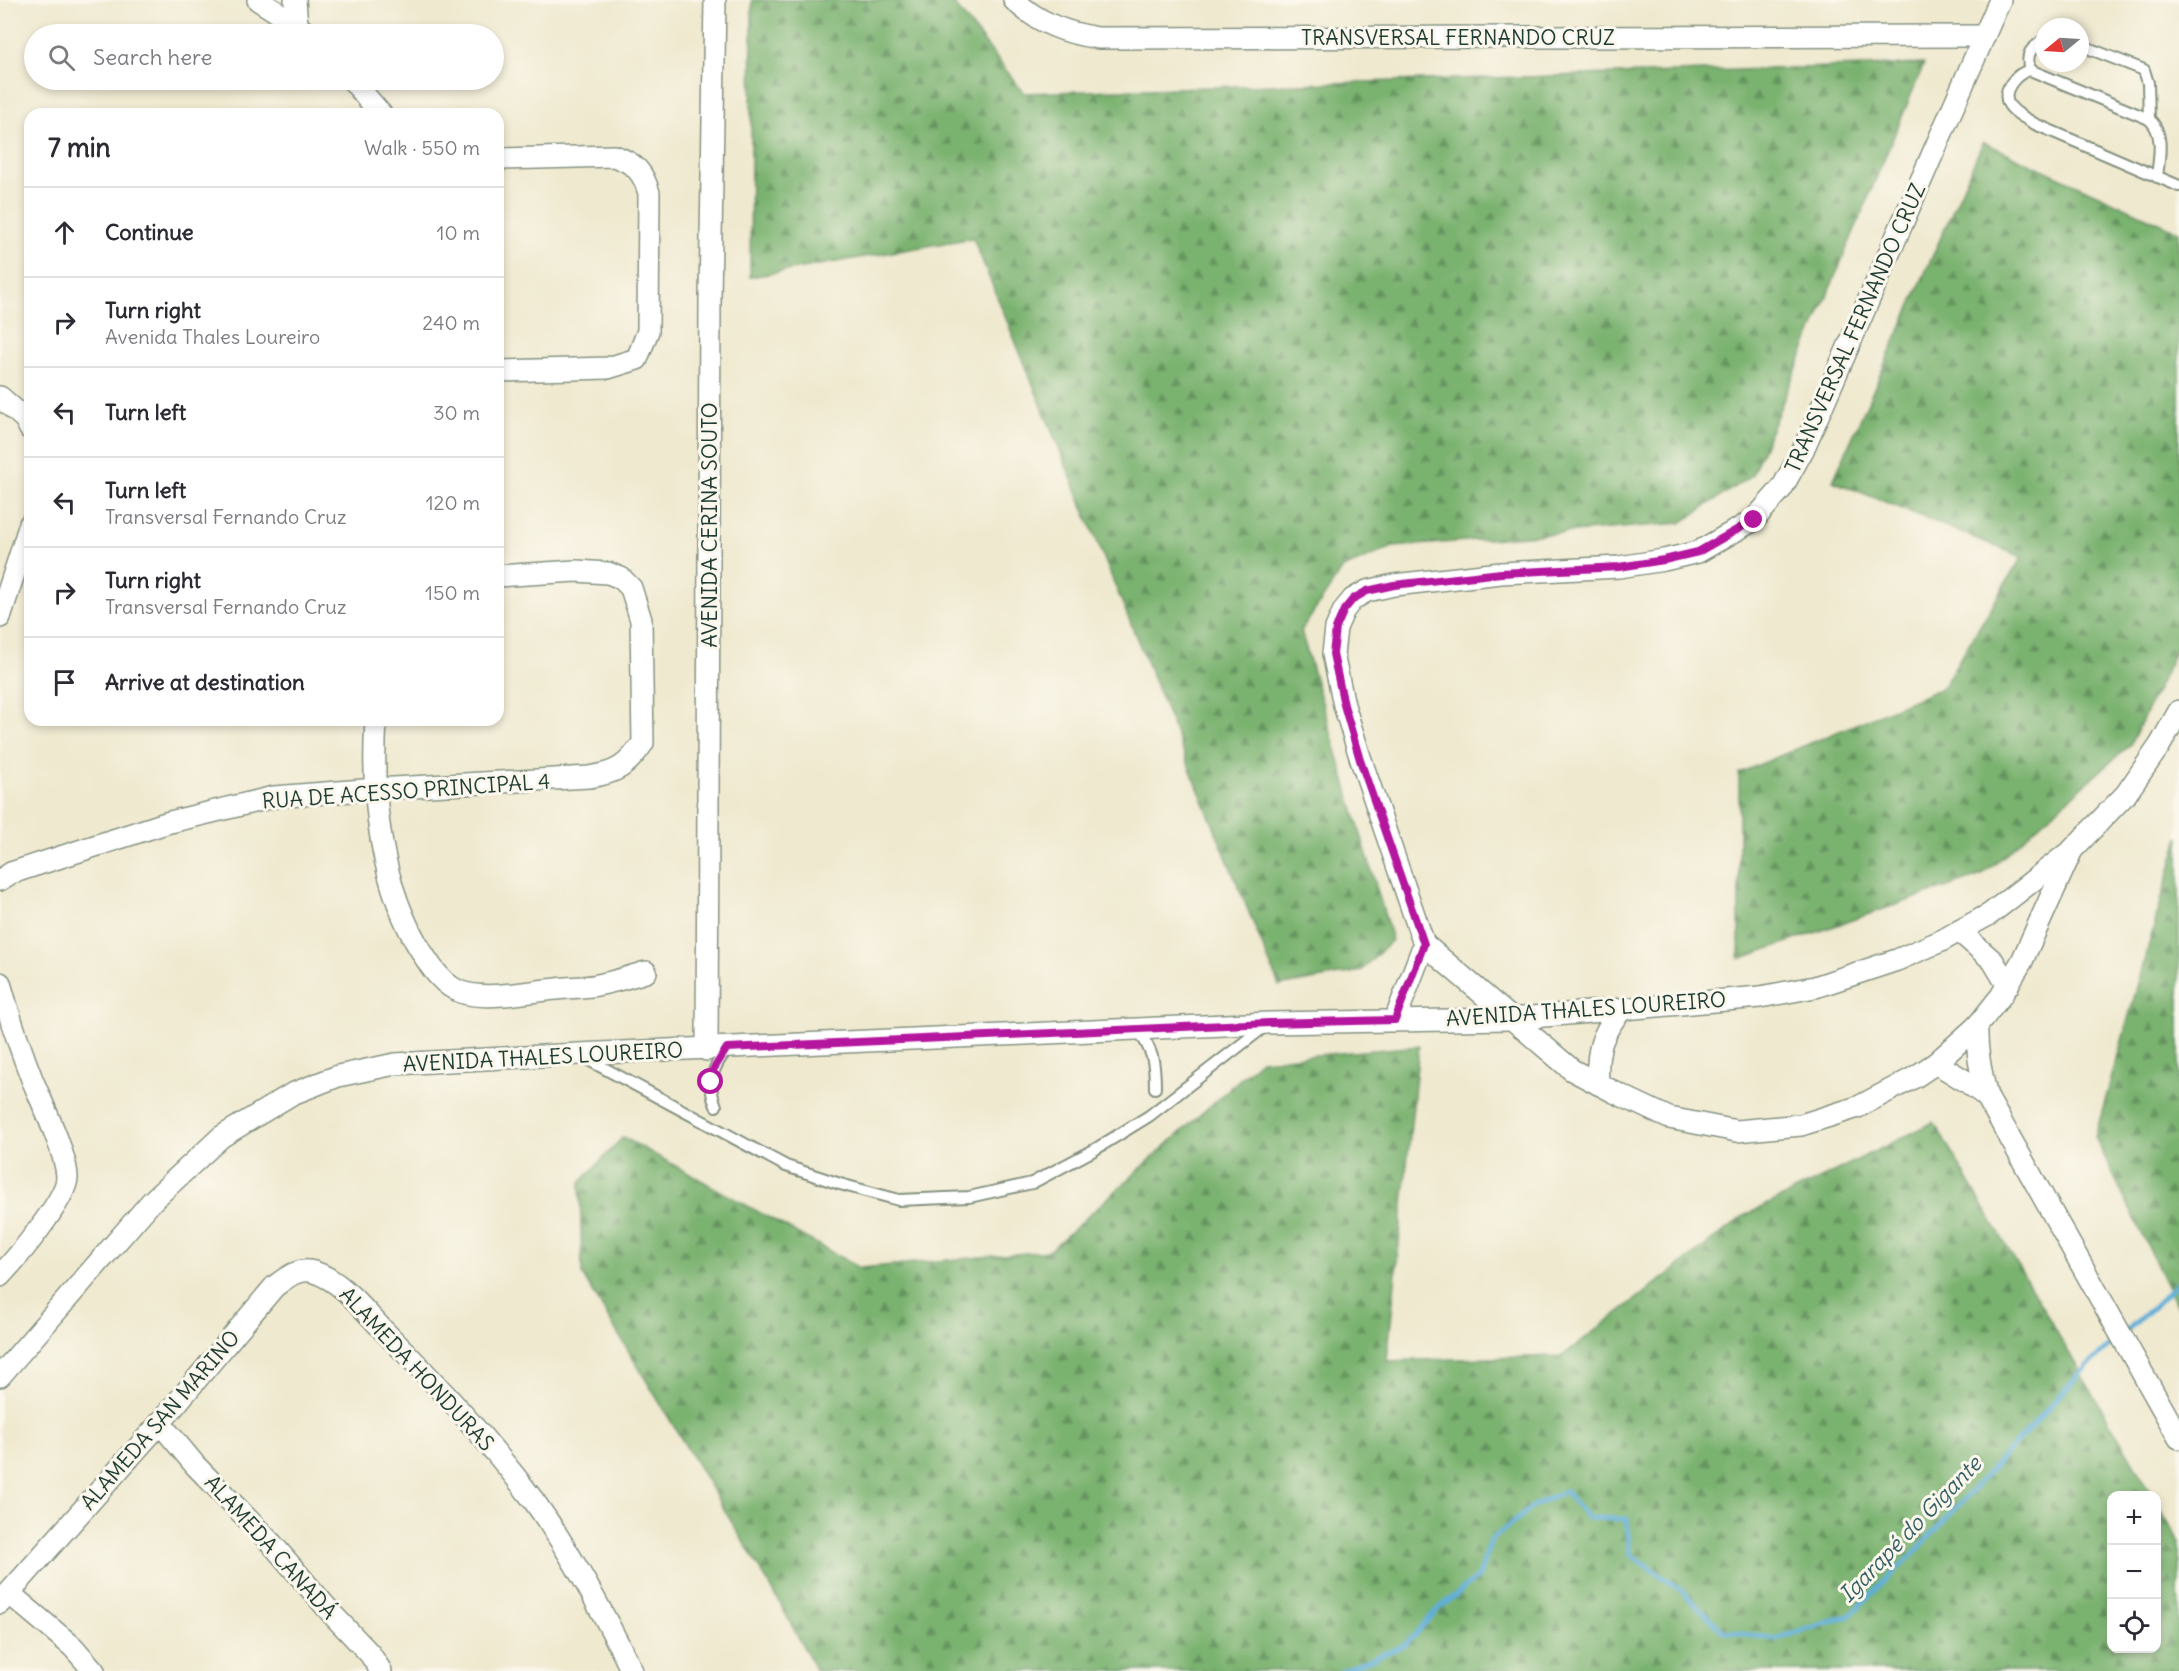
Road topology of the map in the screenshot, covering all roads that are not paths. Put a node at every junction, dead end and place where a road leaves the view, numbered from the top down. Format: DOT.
graph roads {
  1 [pos="258,0"];
  2 [pos="294,0"];
  3 [pos="714,0"];
  4 [pos="1014,0"];
  5 [pos="2000,0"];
  6 [pos="293,24"];
  7 [pos="300,24"];
  8 [pos="1984,36"];
  9 [pos="2035,47"];
  10 [pos="2089,49"];
  11 [pos="2030,70"];
  12 [pos="361,90"];
  13 [pos="376,108"];
  14 [pos="2149,119"];
  15 [pos="504,159"];
  16 [pos="2157,177"];
  17 [pos="2179,186"];
  18 [pos="504,372"];
  19 [pos="0,397"];
  20 [pos="24,418"];
  21 [pos="24,542"];
  22 [pos="504,576"];
  23 [pos="0,616"];
  24 [pos="2179,711"];
  25 [pos="376,726"];
  26 [pos="376,789"];
  27 [pos="2072,850"];
  28 [pos="0,880"];
  29 [pos="1959,931"];
  30 [pos="1424,944"];
  31 [pos="646,972"];
  32 [pos="0,983"];
  33 [pos="2008,986"];
  34 [pos="1622,1009"];
  35 [pos="1510,1019"];
  36 [pos="1395,1020"];
  37 [pos="1269,1023"];
  38 [pos="1977,1026"];
  39 [pos="1138,1029"];
  40 [pos="717,1049"];
  41 [pos="578,1054"];
  42 [pos="1936,1063"];
  43 [pos="1597,1075"];
  44 [pos="1155,1088"];
  45 [pos="1987,1097"];
  46 [pos="716,1106"];
  47 [pos="0,1276"];
  48 [pos="335,1281"];
  49 [pos="0,1376"];
  50 [pos="160,1423"];
  51 [pos="2179,1438"];
  52 [pos="4,1598"];
  53 [pos="94,1671"];
  54 [pos="381,1671"];
  55 [pos="632,1671"];
  1 -- 6 [label="street"];
  2 -- 7 [label="street"];
  3 -- 40 [label="street, AVENIDA CERINA SOUTO"];
  4 -- 8 [label="street, TRANSVERSAL FERNANDO CRUZ"];
  5 -- 8 [label="street, TRANSVERSAL FERNANDO CRUZ"];
  8 -- 30 [label="street, TRANSVERSAL FERNANDO CRUZ"];
  9 -- 11 [label="lane"];
  10 -- 14 [label="lane"];
  11 -- 14 [label="lane"];
  11 -- 16 [label="lane"];
  12 -- 13 [label="street"];
  14 -- 16 [label="lane"];
  15 -- 18 [label="street"];
  16 -- 17 [label="lane"];
  19 -- 20 [label="street"];
  21 -- 23 [label="street"];
  22 -- 26 [label="street, RUA DE ACESSO PRINCIPAL 4"];
  24 -- 27 [label="street, AVENIDA THALES LOUREIRO"];
  25 -- 26 [label="street"];
  26 -- 28 [label="street, RUA DE ACESSO PRINCIPAL 4"];
  26 -- 31 [label="street"];
  27 -- 29 [label="street, AVENIDA THALES LOUREIRO"];
  27 -- 33 [label="street, TRANSVERSAL FERNANDO CRUZ"];
  29 -- 33 [label="street"];
  29 -- 34 [label="street, AVENIDA THALES LOUREIRO"];
  30 -- 35 [label="street, TRANSVERSAL FERNANDO CRUZ"];
  30 -- 36 [label="street"];
  32 -- 47 [label="street"];
  33 -- 38 [label="street, TRANSVERSAL FERNANDO CRUZ"];
  34 -- 35 [label="street, AVENIDA THALES LOUREIRO"];
  34 -- 43 [label="street"];
  35 -- 36 [label="street, AVENIDA THALES LOUREIRO"];
  35 -- 43 [label="street, TRANSVERSAL FERNANDO CRUZ"];
  36 -- 37 [label="street, AVENIDA THALES LOUREIRO"];
  37 -- 39 [label="street, AVENIDA THALES LOUREIRO"];
  37 -- 41 [label="lane"];
  38 -- 42 [label="street, TRANSVERSAL FERNANDO CRUZ"];
  38 -- 45 [label="street"];
  39 -- 40 [label="street, AVENIDA THALES LOUREIRO"];
  39 -- 44 [label="lane"];
  40 -- 41 [label="street, AVENIDA THALES LOUREIRO"];
  40 -- 46 [label="lane"];
  41 -- 49 [label="street, AVENIDA THALES LOUREIRO"];
  42 -- 43 [label="street, TRANSVERSAL FERNANDO CRUZ"];
  42 -- 45 [label="street"];
  45 -- 51 [label="street"];
  48 -- 50 [label="street, ALAMEDA SAN MARINO"];
  48 -- 55 [label="street, ALAMEDA HONDURAS"];
  50 -- 52 [label="street, ALAMEDA SAN MARINO"];
  50 -- 54 [label="street, ALAMEDA CANADÁ"];
  52 -- 53 [label="street"];
}
